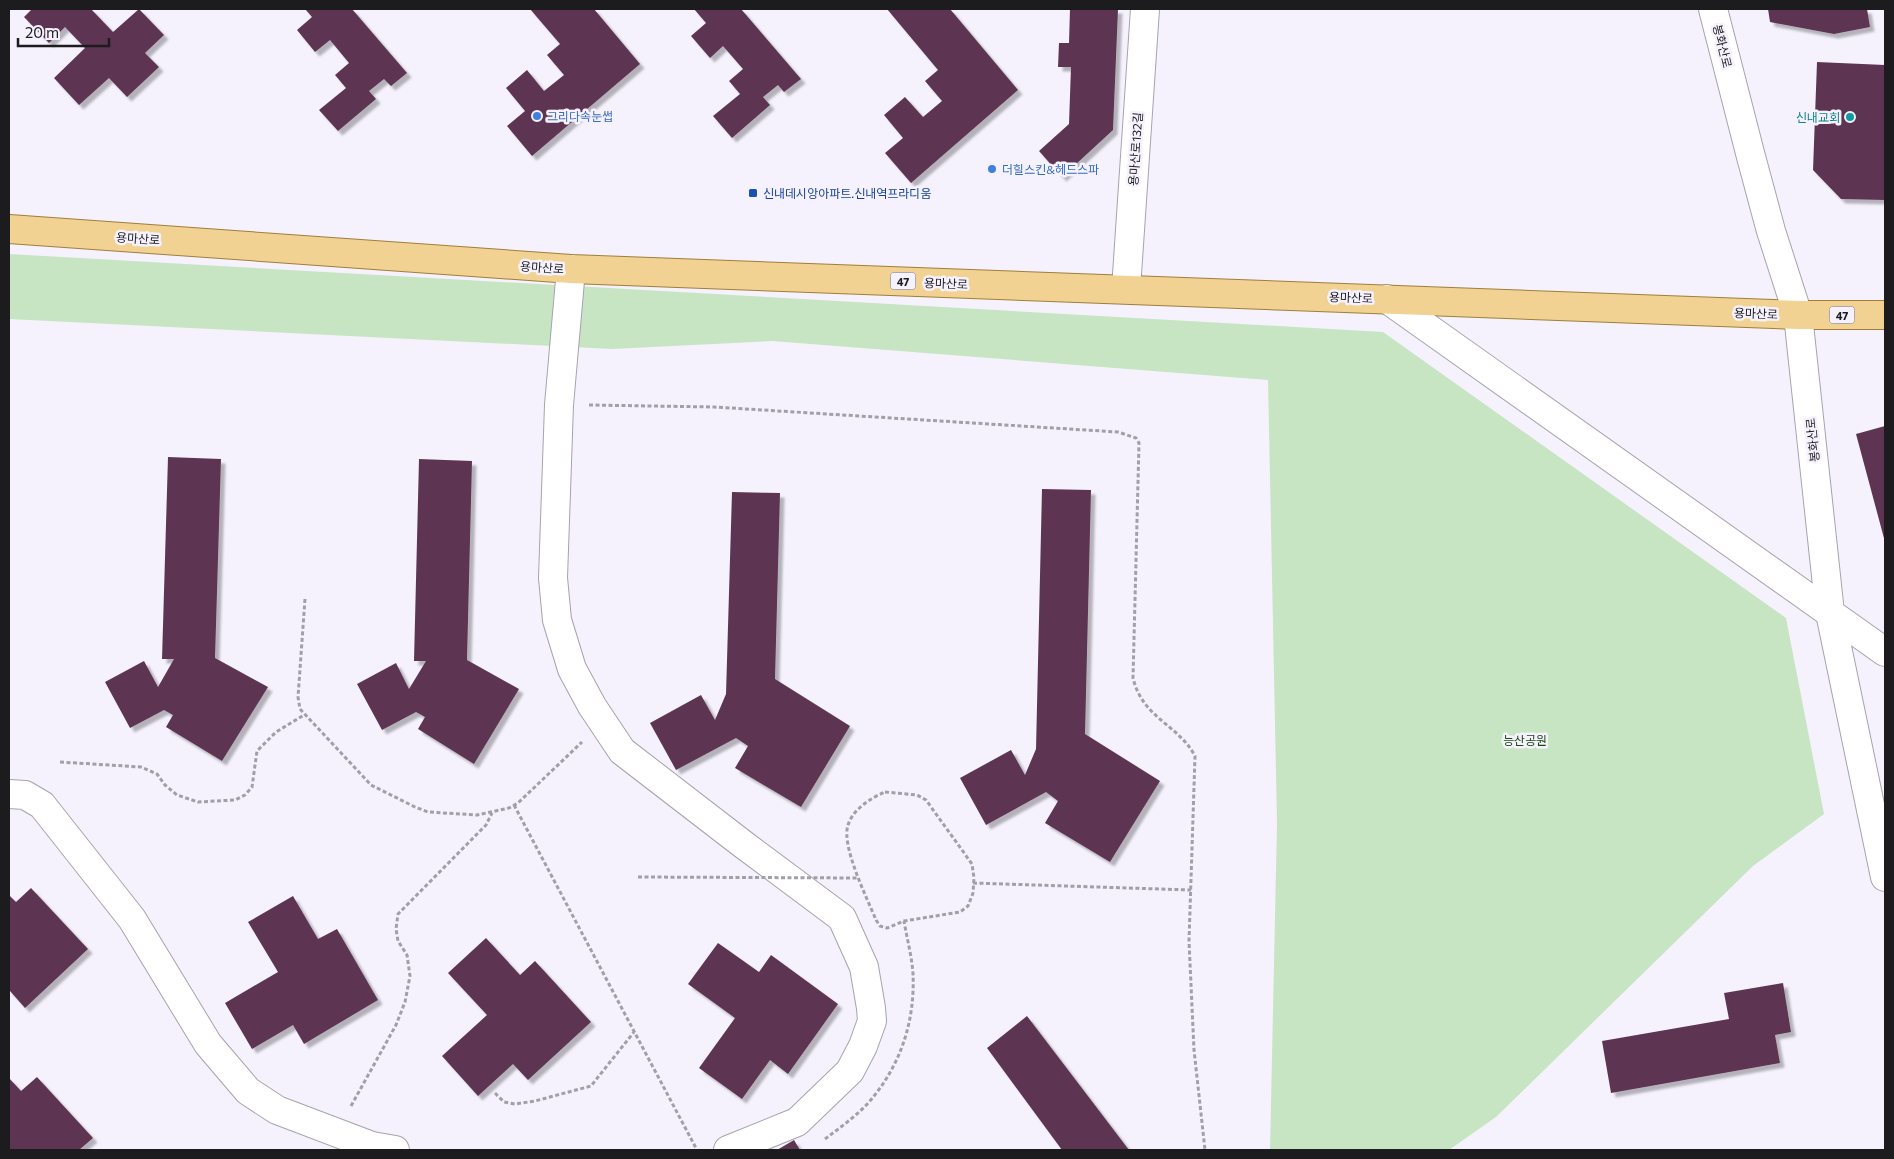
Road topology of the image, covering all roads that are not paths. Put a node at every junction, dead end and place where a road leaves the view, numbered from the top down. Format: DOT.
graph roads {
  1 [pos="1145,9"];
  2 [pos="1713,9"];
  3 [pos="9,229"];
  4 [pos="571,269"];
  5 [pos="1126,289"];
  6 [pos="1387,299"];
  7 [pos="1798,315"];
  8 [pos="1885,315"];
  9 [pos="1830,613"];
  10 [pos="1885,652"];
  11 [pos="9,794"];
  12 [pos="1885,876"];
  13 [pos="395,1150"];
  14 [pos="728,1150"];
  1 -- 5 [label="street, 용마산로132길"];
  2 -- 7 [label="street, 봉화산로"];
  3 -- 4 [label="main road, 용마산로 / 47"];
  4 -- 5 [label="main road, 용마산로 / 47"];
  4 -- 14 [label="street"];
  5 -- 6 [label="main road, 용마산로 / 47"];
  6 -- 7 [label="main road, 용마산로 / 47"];
  6 -- 9 [label="street"];
  7 -- 8 [label="main road, 용마산로 / 47"];
  7 -- 9 [label="street, 봉화산로"];
  9 -- 10 [label="street"];
  9 -- 12 [label="street, 봉화산로"];
  11 -- 13 [label="street"];
}
